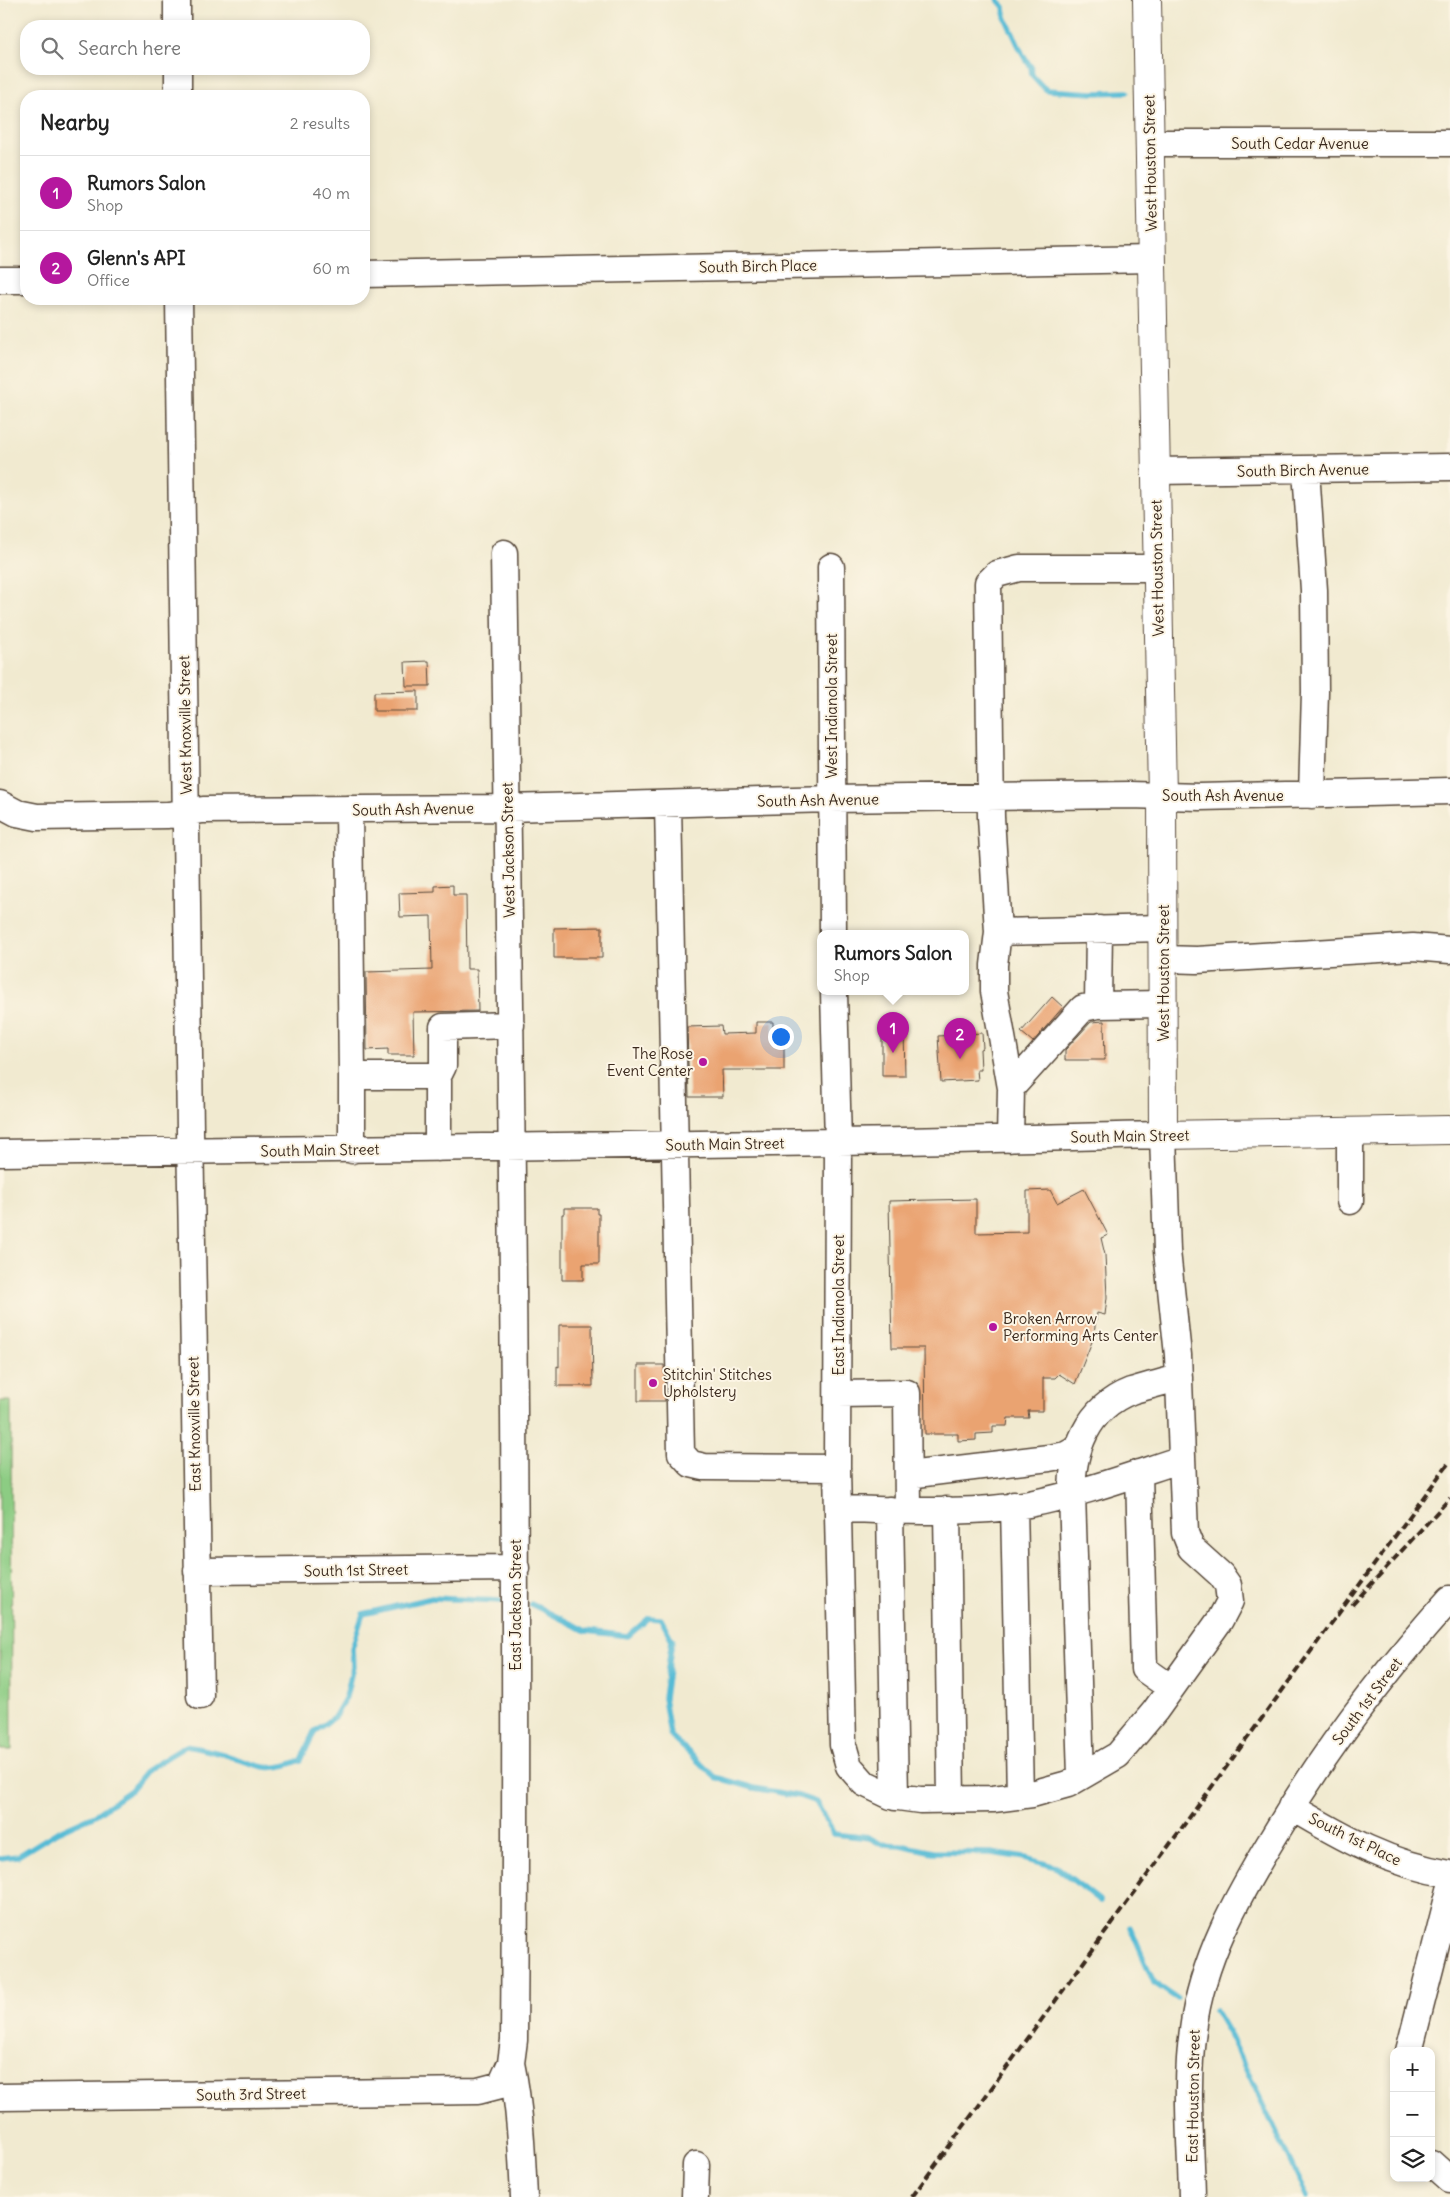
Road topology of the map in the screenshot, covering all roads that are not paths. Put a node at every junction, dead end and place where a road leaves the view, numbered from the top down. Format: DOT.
graph roads {
  1 [pos="177,0"];
  2 [pos="1147,0"];
  3 [pos="177,20"];
  4 [pos="178,75"];
  5 [pos="178,90"];
  6 [pos="1150,143"];
  7 [pos="1450,143"];
  8 [pos="1152,259"];
  9 [pos="370,274"];
  10 [pos="0,280"];
  11 [pos="20,280"];
  12 [pos="180,305"];
  13 [pos="1450,467"];
  14 [pos="1156,470"];
  15 [pos="1306,470"];
  16 [pos="504,553"];
  17 [pos="831,567"];
  18 [pos="1157,568"];
  19 [pos="1450,791"];
  20 [pos="1312,795"];
  21 [pos="1162,796"];
  22 [pos="991,797"];
  23 [pos="831,799"];
  24 [pos="0,804"];
  25 [pos="668,804"];
  26 [pos="508,808"];
  27 [pos="349,809"];
  28 [pos="186,812"];
  29 [pos="1162,928"];
  30 [pos="1099,929"];
  31 [pos="834,930"];
  32 [pos="998,932"];
  33 [pos="1450,950"];
  34 [pos="1163,959"];
  35 [pos="834,995"];
  36 [pos="1163,1004"];
  37 [pos="1098,1005"];
  38 [pos="511,1025"];
  39 [pos="352,1076"];
  40 [pos="438,1076"];
  41 [pos="1011,1088"];
  42 [pos="1450,1130"];
  43 [pos="1350,1132"];
  44 [pos="1164,1135"];
  45 [pos="1010,1139"];
  46 [pos="838,1142"];
  47 [pos="674,1144"];
  48 [pos="512,1147"];
  49 [pos="438,1148"];
  50 [pos="352,1150"];
  51 [pos="190,1151"];
  52 [pos="0,1154"];
  53 [pos="1350,1201"];
  54 [pos="1179,1378"];
  55 [pos="838,1394"];
  56 [pos="1077,1449"];
  57 [pos="1182,1459"];
  58 [pos="837,1468"];
  59 [pos="1139,1473"];
  60 [pos="908,1476"];
  61 [pos="1072,1494"];
  62 [pos="1014,1505"];
  63 [pos="838,1509"];
  64 [pos="899,1510"];
  65 [pos="947,1510"];
  66 [pos="516,1568"];
  67 [pos="196,1571"];
  68 [pos="1450,1600"];
  69 [pos="1171,1688"];
  70 [pos="200,1696"];
  71 [pos="1081,1776"];
  72 [pos="1020,1796"];
  73 [pos="895,1797"];
  74 [pos="951,1800"];
  75 [pos="1291,1807"];
  76 [pos="1450,1874"];
  77 [pos="1450,1890"];
  78 [pos="1411,2047"];
  79 [pos="506,2074"];
  80 [pos="0,2097"];
  81 [pos="696,2165"];
  82 [pos="1435,2167"];
  83 [pos="1450,2180"];
  84 [pos="524,2197"];
  85 [pos="695,2197"];
  86 [pos="1192,2197"];
  1 -- 3 [label="street"];
  2 -- 6 [label="main road, West Houston Street"];
  4 -- 5 [label="street"];
  6 -- 7 [label="street, South Cedar Avenue"];
  6 -- 8 [label="main road, West Houston Street"];
  8 -- 9 [label="street, South Birch Place"];
  8 -- 14 [label="main road, West Houston Street"];
  10 -- 11 [label="street"];
  12 -- 28 [label="street, West Knoxville Street"];
  13 -- 15 [label="street, South Birch Avenue"];
  14 -- 15 [label="street, South Birch Avenue"];
  14 -- 18 [label="main road, West Houston Street"];
  15 -- 20 [label="street"];
  16 -- 26 [label="street, West Jackson Street"];
  17 -- 23 [label="street, West Indianola Street"];
  18 -- 21 [label="main road, West Houston Street"];
  18 -- 22 [label="street"];
  19 -- 20 [label="street, South Ash Avenue"];
  20 -- 21 [label="street, South Ash Avenue"];
  21 -- 22 [label="street, South Ash Avenue"];
  21 -- 29 [label="main road, West Houston Street"];
  22 -- 23 [label="street, South Ash Avenue"];
  22 -- 32 [label="street"];
  23 -- 25 [label="street, South Ash Avenue"];
  23 -- 31 [label="street, West Indianola Street"];
  24 -- 28 [label="street, South Ash Avenue"];
  25 -- 26 [label="street, South Ash Avenue"];
  25 -- 47 [label="street"];
  26 -- 27 [label="street, South Ash Avenue"];
  26 -- 38 [label="street, West Jackson Street"];
  27 -- 28 [label="street, South Ash Avenue"];
  27 -- 39 [label="street"];
  28 -- 51 [label="street, West Knoxville Street"];
  29 -- 30 [label="street"];
  29 -- 34 [label="main road, West Houston Street"];
  30 -- 32 [label="street"];
  30 -- 37 [label="street"];
  32 -- 41 [label="street"];
  33 -- 34 [label="street"];
  34 -- 36 [label="main road, West Houston Street"];
  35 -- 46 [label="street"];
  36 -- 37 [label="street"];
  36 -- 44 [label="main road, West Houston Street"];
  37 -- 41 [label="street"];
  38 -- 40 [label="street"];
  38 -- 48 [label="street, West Jackson Street"];
  39 -- 40 [label="street"];
  39 -- 50 [label="street"];
  40 -- 49 [label="street"];
  41 -- 45 [label="street"];
  42 -- 43 [label="main road, South Main Street"];
  43 -- 44 [label="main road, South Main Street"];
  43 -- 53 [label="street"];
  44 -- 45 [label="street, South Main Street"];
  44 -- 54 [label="street, East Indianola Street"];
  45 -- 46 [label="street, South Main Street"];
  46 -- 47 [label="street, South Main Street"];
  46 -- 55 [label="street, East Indianola Street"];
  47 -- 48 [label="street, South Main Street"];
  47 -- 58 [label="street"];
  48 -- 49 [label="street, South Main Street"];
  48 -- 66 [label="street, East Jackson Street"];
  49 -- 50 [label="street, South Main Street"];
  50 -- 51 [label="street, South Main Street"];
  51 -- 52 [label="street, South Main Street"];
  51 -- 67 [label="street, East Knoxville Street"];
  54 -- 56 [label="street"];
  54 -- 57 [label="street, East Indianola Street"];
  55 -- 58 [label="street, East Indianola Street"];
  55 -- 60 [label="street"];
  56 -- 60 [label="street"];
  56 -- 61 [label="street"];
  57 -- 59 [label="street"];
  57 -- 69 [label="street, East Indianola Street"];
  58 -- 63 [label="street, East Indianola Street"];
  59 -- 61 [label="street"];
  59 -- 69 [label="street"];
  60 -- 64 [label="street"];
  61 -- 62 [label="street"];
  61 -- 71 [label="street"];
  62 -- 65 [label="street"];
  62 -- 72 [label="street"];
  63 -- 64 [label="street"];
  63 -- 73 [label="street, East Indianola Street"];
  64 -- 65 [label="street"];
  64 -- 73 [label="street"];
  65 -- 74 [label="street"];
  66 -- 67 [label="street, South 1st Street"];
  66 -- 79 [label="street, East Jackson Street"];
  67 -- 70 [label="street, East Knoxville Street"];
  68 -- 75 [label="street, South 1st Street"];
  69 -- 71 [label="street, East Indianola Street"];
  71 -- 72 [label="street, East Indianola Street"];
  72 -- 74 [label="street, East Indianola Street"];
  73 -- 74 [label="street, East Indianola Street"];
  75 -- 76 [label="street, South 1st Place"];
  75 -- 86 [label="street, East Houston Street"];
  77 -- 78 [label="street"];
  79 -- 80 [label="street, South 3rd Street"];
  79 -- 84 [label="street, East Jackson Street"];
  81 -- 85 [label="street"];
  82 -- 83 [label="street"];
}
